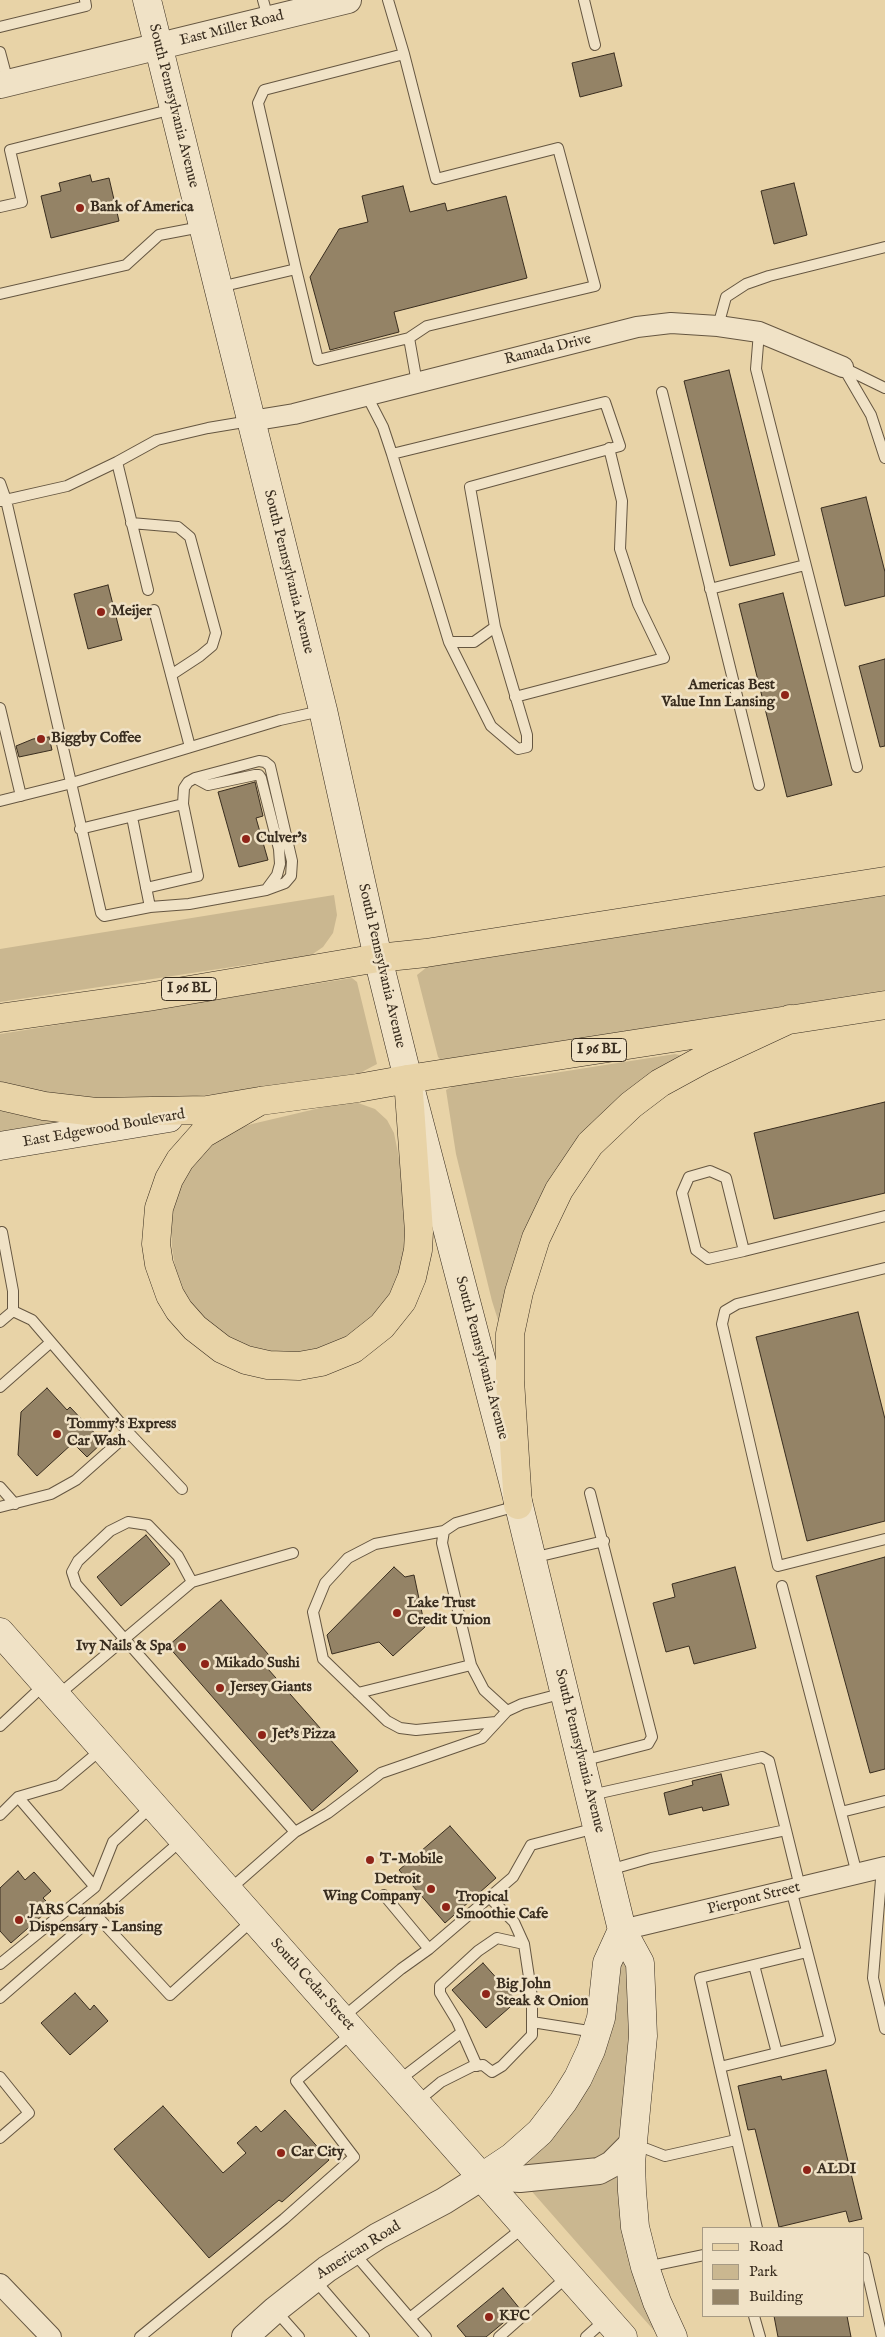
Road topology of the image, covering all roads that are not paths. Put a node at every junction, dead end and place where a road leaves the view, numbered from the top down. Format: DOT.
graph roads {
  1 [pos="85,0"];
  2 [pos="147,0"];
  3 [pos="348,0"];
  4 [pos="388,0"];
  5 [pos="584,0"];
  6 [pos="266,10"];
  7 [pos="0,27"];
  8 [pos="596,45"];
  9 [pos="160,46"];
  10 [pos="0,52"];
  11 [pos="404,54"];
  12 [pos="4,84"];
  13 [pos="174,109"];
  14 [pos="5,152"];
  15 [pos="0,207"];
  16 [pos="204,226"];
  17 [pos="885,247"];
  18 [pos="296,269"];
  19 [pos="219,288"];
  20 [pos="0,294"];
  21 [pos="718,326"];
  22 [pos="759,332"];
  23 [pos="409,338"];
  24 [pos="843,367"];
  25 [pos="417,382"];
  26 [pos="885,388"];
  27 [pos="662,392"];
  28 [pos="367,396"];
  29 [pos="250,421"];
  30 [pos="609,448"];
  31 [pos="392,454"];
  32 [pos="885,458"];
  33 [pos="116,462"];
  34 [pos="0,483"];
  35 [pos="3,500"];
  36 [pos="131,523"];
  37 [pos="805,564"];
  38 [pos="710,588"];
  39 [pos="148,590"];
  40 [pos="154,610"];
  41 [pos="495,628"];
  42 [pos="450,642"];
  43 [pos="170,674"];
  44 [pos="515,697"];
  45 [pos="0,708"];
  46 [pos="323,710"];
  47 [pos="190,747"];
  48 [pos="857,768"];
  49 [pos="195,778"];
  50 [pos="72,783"];
  51 [pos="759,785"];
  52 [pos="21,796"];
  53 [pos="0,801"];
  54 [pos="183,804"];
  55 [pos="132,817"];
  56 [pos="80,829"];
  57 [pos="885,881"];
  58 [pos="146,888"];
  59 [pos="266,890"];
  60 [pos="150,907"];
  61 [pos="378,958"];
  62 [pos="885,1005"];
  63 [pos="0,1018"];
  64 [pos="790,1020"];
  65 [pos="408,1079"];
  66 [pos="0,1096"];
  67 [pos="260,1101"];
  68 [pos="207,1110"];
  69 [pos="0,1146"];
  70 [pos="885,1216"];
  71 [pos="2,1232"];
  72 [pos="744,1251"];
  73 [pos="885,1268"];
  74 [pos="13,1311"];
  75 [pos="0,1322"];
  76 [pos="51,1342"];
  77 [pos="0,1387"];
  78 [pos="130,1434"];
  79 [pos="0,1486"];
  80 [pos="182,1489"];
  81 [pos="590,1493"];
  82 [pos="15,1504"];
  83 [pos="518,1506"];
  84 [pos="0,1508"];
  85 [pos="444,1531"];
  86 [pos="885,1539"];
  87 [pos="604,1542"];
  88 [pos="293,1553"];
  89 [pos="531,1559"];
  90 [pos="192,1582"];
  91 [pos="782,1586"];
  92 [pos="0,1632"];
  93 [pos="125,1637"];
  94 [pos="471,1665"];
  95 [pos="51,1690"];
  96 [pos="358,1693"];
  97 [pos="564,1693"];
  98 [pos="507,1711"];
  99 [pos="496,1722"];
  100 [pos="0,1726"];
  101 [pos="103,1748"];
  102 [pos="582,1762"];
  103 [pos="590,1795"];
  104 [pos="18,1797"];
  105 [pos="885,1801"];
  106 [pos="153,1806"];
  107 [pos="841,1812"];
  108 [pos="0,1815"];
  109 [pos="598,1828"];
  110 [pos="786,1830"];
  111 [pos="295,1832"];
  112 [pos="183,1839"];
  113 [pos="884,1867"];
  114 [pos="608,1870"];
  115 [pos="856,1874"];
  116 [pos="95,1887"];
  117 [pos="796,1888"];
  118 [pos="228,1890"];
  119 [pos="384,1895"];
  120 [pos="490,1897"];
  121 [pos="96,1915"];
  122 [pos="254,1919"];
  123 [pos="622,1930"];
  124 [pos="524,1944"];
  125 [pos="429,1949"];
  126 [pos="807,1952"];
  127 [pos="0,1964"];
  128 [pos="754,1965"];
  129 [pos="0,1998"];
  130 [pos="532,2022"];
  131 [pos="347,2025"];
  132 [pos="885,2028"];
  133 [pos="462,2032"];
  134 [pos="596,2033"];
  135 [pos="777,2053"];
  136 [pos="477,2066"];
  137 [pos="720,2067"];
  138 [pos="0,2077"];
  139 [pos="397,2082"];
  140 [pos="416,2102"];
  141 [pos="0,2138"];
  142 [pos="736,2140"];
  143 [pos="633,2143"];
  144 [pos="482,2177"];
  145 [pos="525,2226"];
  146 [pos="757,2227"];
  147 [pos="353,2252"];
  148 [pos="702,2255"];
  149 [pos="865,2262"];
  150 [pos="645,2267"];
  151 [pos="569,2276"];
  152 [pos="314,2279"];
  153 [pos="3,2294"];
  154 [pos="275,2310"];
  155 [pos="754,2317"];
  156 [pos="410,2318"];
  157 [pos="615,2328"];
  158 [pos="51,2337"];
  159 [pos="140,2337"];
  160 [pos="245,2337"];
  161 [pos="299,2337"];
  162 [pos="364,2337"];
  163 [pos="426,2337"];
  164 [pos="499,2337"];
  165 [pos="586,2337"];
  166 [pos="673,2337"];
  167 [pos="760,2337"];
  168 [pos="882,2337"];
  1 -- 7 [label="lane"];
  2 -- 9 [label="main road, South Pennsylvania Avenue"];
  3 -- 6 [label="street, East Miller Road"];
  4 -- 11 [label="lane"];
  5 -- 8 [label="lane"];
  6 -- 9 [label="street, East Miller Road"];
  9 -- 12 [label="street, East Miller Road"];
  9 -- 13 [label="main road, South Pennsylvania Avenue"];
  10 -- 12 [label="lane"];
  11 -- 18 [label="lane"];
  11 -- 23 [label="lane"];
  13 -- 14 [label="lane"];
  13 -- 16 [label="main road, South Pennsylvania Avenue"];
  14 -- 15 [label="lane"];
  16 -- 19 [label="main road, South Pennsylvania Avenue"];
  16 -- 20 [label="lane"];
  17 -- 21 [label="lane"];
  18 -- 19 [label="lane"];
  18 -- 23 [label="lane"];
  19 -- 29 [label="main road, South Pennsylvania Avenue"];
  21 -- 22 [label="street, Ramada Drive"];
  21 -- 25 [label="street, Ramada Drive"];
  22 -- 24 [label="street, Ramada Drive"];
  22 -- 37 [label="lane"];
  23 -- 25 [label="lane"];
  24 -- 26 [label="lane"];
  24 -- 32 [label="lane"];
  25 -- 28 [label="street, Ramada Drive"];
  27 -- 38 [label="lane"];
  28 -- 29 [label="street, Ramada Drive"];
  28 -- 31 [label="lane"];
  29 -- 33 [label="lane"];
  29 -- 46 [label="main road, South Pennsylvania Avenue"];
  30 -- 31 [label="lane"];
  30 -- 41 [label="lane"];
  30 -- 44 [label="lane"];
  31 -- 42 [label="lane"];
  33 -- 35 [label="lane"];
  33 -- 36 [label="lane"];
  34 -- 35 [label="lane"];
  35 -- 50 [label="lane"];
  36 -- 39 [label="lane"];
  36 -- 43 [label="lane"];
  37 -- 38 [label="lane"];
  37 -- 48 [label="lane"];
  38 -- 51 [label="lane"];
  40 -- 43 [label="lane"];
  41 -- 42 [label="lane"];
  41 -- 44 [label="lane"];
  42 -- 44 [label="lane"];
  43 -- 47 [label="lane"];
  45 -- 52 [label="lane"];
  46 -- 47 [label="lane"];
  46 -- 61 [label="main road, South Pennsylvania Avenue"];
  47 -- 50 [label="lane"];
  49 -- 54 [label="lane"];
  49 -- 59 [label="lane"];
  49 -- 59 [label="lane"];
  50 -- 52 [label="lane"];
  50 -- 56 [label="lane"];
  52 -- 53 [label="lane"];
  54 -- 55 [label="lane"];
  54 -- 58 [label="lane"];
  55 -- 56 [label="lane"];
  55 -- 58 [label="lane"];
  56 -- 60 [label="lane"];
  57 -- 61 [label="main road, I 96 BL"];
  58 -- 60 [label="lane"];
  59 -- 60 [label="lane"];
  61 -- 63 [label="main road, I 96 BL"];
  61 -- 65 [label="main road, South Pennsylvania Avenue"];
  62 -- 64 [label="main road, I 96 BL"];
  64 -- 65 [label="main road, I 96 BL"];
  64 -- 83 [label="main road"];
  65 -- 67 [label="main road, I 96 BL"];
  65 -- 67 [label="main road"];
  65 -- 83 [label="main road, South Pennsylvania Avenue"];
  66 -- 68 [label="main road, I 96 BL"];
  67 -- 68 [label="main road, I 96 BL"];
  68 -- 69 [label="main road, East Edgewood Boulevard"];
  70 -- 72 [label="lane"];
  71 -- 74 [label="lane"];
  72 -- 72 [label="lane"];
  73 -- 86 [label="lane"];
  74 -- 75 [label="lane"];
  74 -- 76 [label="lane"];
  76 -- 77 [label="lane"];
  76 -- 78 [label="lane"];
  78 -- 80 [label="lane"];
  78 -- 82 [label="lane"];
  79 -- 82 [label="lane"];
  81 -- 87 [label="lane"];
  82 -- 84 [label="lane"];
  83 -- 85 [label="lane"];
  83 -- 89 [label="main road, South Pennsylvania Avenue"];
  85 -- 94 [label="lane"];
  85 -- 96 [label="lane"];
  87 -- 89 [label="lane"];
  87 -- 102 [label="lane"];
  88 -- 90 [label="lane"];
  89 -- 97 [label="main road, South Pennsylvania Avenue"];
  90 -- 93 [label="lane"];
  90 -- 93 [label="lane"];
  91 -- 107 [label="lane"];
  92 -- 95 [label="main road, South Cedar Street"];
  93 -- 95 [label="lane"];
  93 -- 111 [label="lane"];
  94 -- 96 [label="lane"];
  94 -- 98 [label="lane"];
  95 -- 100 [label="lane"];
  95 -- 101 [label="main road, South Cedar Street"];
  96 -- 99 [label="lane"];
  97 -- 98 [label="lane"];
  97 -- 102 [label="main road, South Pennsylvania Avenue"];
  98 -- 99 [label="lane"];
  99 -- 111 [label="lane"];
  101 -- 104 [label="lane"];
  101 -- 106 [label="main road, South Cedar Street"];
  102 -- 103 [label="main road, South Pennsylvania Avenue"];
  103 -- 109 [label="main road, South Pennsylvania Avenue"];
  103 -- 110 [label="lane"];
  104 -- 108 [label="lane"];
  104 -- 116 [label="lane"];
  105 -- 107 [label="lane"];
  106 -- 112 [label="main road, South Cedar Street"];
  106 -- 116 [label="lane"];
  107 -- 115 [label="lane"];
  109 -- 114 [label="main road, South Pennsylvania Avenue"];
  109 -- 120 [label="lane"];
  110 -- 114 [label="lane"];
  110 -- 117 [label="lane"];
  111 -- 118 [label="lane"];
  112 -- 118 [label="main road, South Cedar Street"];
  112 -- 121 [label="lane"];
  113 -- 115 [label="street, Pierpont Street"];
  113 -- 132 [label="lane"];
  114 -- 123 [label="main road, South Pennsylvania Avenue"];
  115 -- 117 [label="street, Pierpont Street"];
  116 -- 127 [label="lane"];
  117 -- 123 [label="street, Pierpont Street"];
  117 -- 126 [label="lane"];
  118 -- 122 [label="main road, South Cedar Street"];
  119 -- 125 [label="lane"];
  120 -- 124 [label="lane"];
  120 -- 125 [label="lane"];
  121 -- 122 [label="lane"];
  121 -- 129 [label="lane"];
  122 -- 131 [label="main road, South Cedar Street"];
  123 -- 134 [label="main road"];
  123 -- 143 [label="main road, South Pennsylvania Avenue"];
  124 -- 130 [label="lane"];
  124 -- 133 [label="lane"];
  125 -- 131 [label="lane"];
  126 -- 128 [label="lane"];
  126 -- 135 [label="lane"];
  128 -- 135 [label="lane"];
  128 -- 137 [label="lane"];
  130 -- 134 [label="lane"];
  130 -- 136 [label="lane"];
  131 -- 139 [label="main road, South Cedar Street"];
  131 -- 159 [label="lane"];
  133 -- 136 [label="lane"];
  133 -- 139 [label="lane"];
  134 -- 144 [label="main road"];
  135 -- 137 [label="lane"];
  136 -- 140 [label="lane"];
  137 -- 142 [label="lane"];
  138 -- 141 [label="lane"];
  139 -- 140 [label="main road, South Cedar Street"];
  140 -- 144 [label="main road, South Cedar Street"];
  142 -- 143 [label="lane"];
  142 -- 146 [label="lane"];
  143 -- 144 [label="street"];
  143 -- 150 [label="main road, South Pennsylvania Avenue"];
  144 -- 145 [label="main road, South Cedar Street"];
  144 -- 147 [label="street, American Road"];
  145 -- 151 [label="main road, South Cedar Street"];
  145 -- 156 [label="lane"];
  147 -- 152 [label="street, American Road"];
  147 -- 156 [label="lane"];
  148 -- 150 [label="lane"];
  149 -- 168 [label="lane"];
  150 -- 166 [label="main road, South Pennsylvania Avenue"];
  151 -- 157 [label="main road, South Cedar Street"];
  151 -- 164 [label="lane"];
  152 -- 154 [label="street, American Road"];
  152 -- 162 [label="lane"];
  153 -- 158 [label="street"];
  154 -- 160 [label="street, American Road"];
  154 -- 161 [label="lane"];
  155 -- 167 [label="lane"];
  156 -- 163 [label="lane"];
  157 -- 165 [label="lane"];
}
